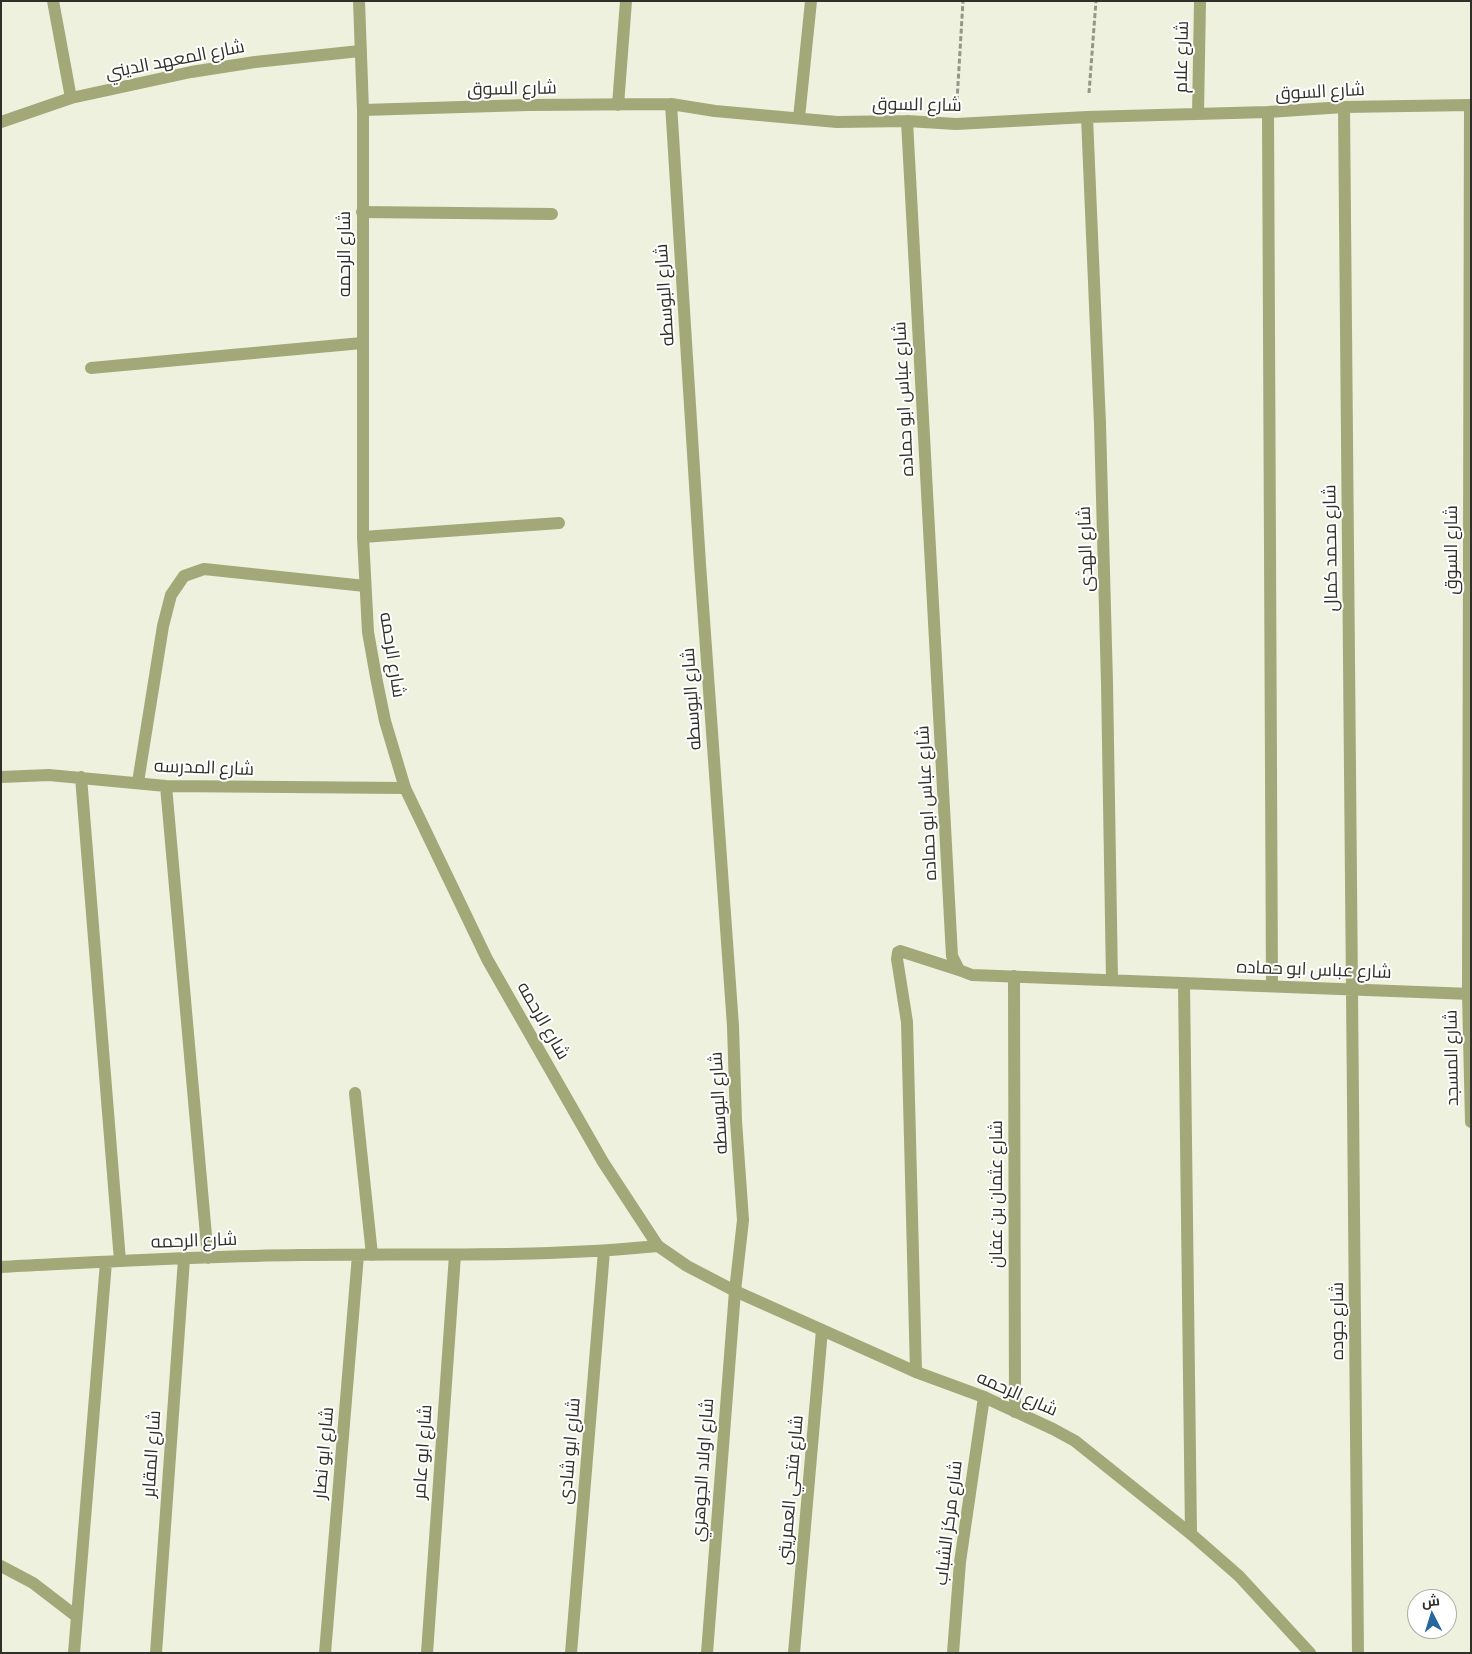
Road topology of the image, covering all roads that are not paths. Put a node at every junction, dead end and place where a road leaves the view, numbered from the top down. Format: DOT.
graph roads {
  1 [pos="52,1"];
  2 [pos="359,1"];
  3 [pos="626,1"];
  4 [pos="811,1"];
  5 [pos="1200,1"];
  6 [pos="360,51"];
  7 [pos="71,98"];
  8 [pos="671,104"];
  9 [pos="618,105"];
  10 [pos="1471,105"];
  11 [pos="1344,107"];
  12 [pos="363,110"];
  13 [pos="1268,112"];
  14 [pos="1198,114"];
  15 [pos="1087,117"];
  16 [pos="799,118"];
  17 [pos="907,121"];
  18 [pos="1,122"];
  19 [pos="362,212"];
  20 [pos="552,214"];
  21 [pos="362,343"];
  22 [pos="91,368"];
  23 [pos="559,523"];
  24 [pos="363,536"];
  25 [pos="364,586"];
  26 [pos="1,777"];
  27 [pos="81,777"];
  28 [pos="138,782"];
  29 [pos="166,786"];
  30 [pos="405,788"];
  31 [pos="959,970"];
  32 [pos="1014,976"];
  33 [pos="1112,980"];
  34 [pos="1184,983"];
  35 [pos="1272,986"];
  36 [pos="1353,989"];
  37 [pos="1470,994"];
  38 [pos="355,1093"];
  39 [pos="1471,1122"];
  40 [pos="658,1246"];
  41 [pos="604,1251"];
  42 [pos="455,1254"];
  43 [pos="372,1255"];
  44 [pos="358,1256"];
  45 [pos="208,1258"];
  46 [pos="184,1259"];
  47 [pos="106,1262"];
  48 [pos="120,1262"];
  49 [pos="1,1267"];
  50 [pos="735,1291"];
  51 [pos="822,1330"];
  52 [pos="916,1372"];
  53 [pos="984,1397"];
  54 [pos="1015,1412"];
  55 [pos="1191,1534"];
  56 [pos="1,1566"];
  57 [pos="76,1616"];
  58 [pos="74,1653"];
  59 [pos="156,1653"];
  60 [pos="325,1653"];
  61 [pos="426,1653"];
  62 [pos="571,1653"];
  63 [pos="707,1653"];
  64 [pos="794,1653"];
  65 [pos="953,1653"];
  66 [pos="1310,1653"];
  67 [pos="1358,1653"];
  1 -- 7 [label="street"];
  2 -- 6 [label="street, شارع الرحمه"];
  3 -- 9 [label="street"];
  4 -- 16 [label="street"];
  5 -- 14 [label="street, شارع علام"];
  6 -- 7 [label="street, شارع المعهد الديني"];
  6 -- 12 [label="street, شارع الرحمه"];
  7 -- 18 [label="street, شارع المعهد الديني"];
  8 -- 9 [label="street, شارع السوق"];
  8 -- 16 [label="street, شارع السوق"];
  8 -- 50 [label="street, شارع البوسطه"];
  9 -- 12 [label="street, شارع السوق"];
  10 -- 11 [label="street, شارع السوق"];
  10 -- 37 [label="street, شارع السوق"];
  11 -- 13 [label="street, شارع السوق"];
  11 -- 36 [label="street, شارع محمد كمال"];
  12 -- 19 [label="street, شارع الرحمه"];
  13 -- 14 [label="street, شارع السوق"];
  13 -- 35 [label="street"];
  14 -- 15 [label="street, شارع السوق"];
  15 -- 17 [label="street, شارع السوق"];
  15 -- 33 [label="street, شارع الهدى"];
  16 -- 17 [label="street, شارع السوق"];
  17 -- 31 [label="street, شارع عباس ابو حماده"];
  19 -- 20 [label="street"];
  19 -- 21 [label="street, شارع الرحمه"];
  21 -- 22 [label="street"];
  21 -- 24 [label="street, شارع الرحمه"];
  23 -- 24 [label="street"];
  24 -- 25 [label="street, شارع الرحمه"];
  25 -- 28 [label="street"];
  25 -- 30 [label="street, شارع الرحمه"];
  26 -- 27 [label="street, شارع المدرسه"];
  27 -- 28 [label="street, شارع المدرسه"];
  27 -- 48 [label="street"];
  28 -- 29 [label="street, شارع المدرسه"];
  29 -- 30 [label="street, شارع المدرسه"];
  29 -- 45 [label="street"];
  30 -- 40 [label="street, شارع الرحمه"];
  31 -- 32 [label="street, شارع عباس ابو حماده"];
  31 -- 52 [label="street"];
  32 -- 33 [label="street, شارع عباس ابو حماده"];
  32 -- 54 [label="street, شارع عثمان بن عفان"];
  33 -- 34 [label="street, شارع عباس ابو حماده"];
  34 -- 35 [label="street, شارع عباس ابو حماده"];
  34 -- 55 [label="street"];
  35 -- 36 [label="street, شارع عباس ابو حماده"];
  36 -- 37 [label="street, شارع عباس ابو حماده"];
  36 -- 67 [label="street, شارع جوده"];
  37 -- 39 [label="street, شارع المسجد"];
  38 -- 43 [label="street"];
  40 -- 41 [label="street, شارع الرحمه"];
  40 -- 50 [label="street, شارع الرحمه"];
  41 -- 42 [label="street, شارع الرحمه"];
  41 -- 62 [label="street, شارع ابو شادى"];
  42 -- 43 [label="street, شارع الرحمه"];
  42 -- 61 [label="street, شارع ابو عامر"];
  43 -- 44 [label="street, شارع الرحمه"];
  44 -- 45 [label="street, شارع الرحمه"];
  44 -- 60 [label="street, شارع ابو نصار"];
  45 -- 46 [label="street, شارع الرحمه"];
  46 -- 48 [label="street, شارع الرحمه"];
  46 -- 59 [label="street, شارع المقابر"];
  47 -- 48 [label="street, شارع الرحمه"];
  47 -- 49 [label="street, شارع الرحمه"];
  47 -- 57 [label="street"];
  50 -- 51 [label="street, شارع الرحمه"];
  50 -- 63 [label="street, شارع اولاد الجوهري"];
  51 -- 52 [label="street, شارع الرحمه"];
  51 -- 64 [label="street, شارع فتحي العمريتى"];
  52 -- 53 [label="street, شارع الرحمه"];
  53 -- 54 [label="street, شارع الرحمه"];
  53 -- 65 [label="street, شارع مركز الشباب"];
  54 -- 55 [label="street, شارع الرحمه"];
  55 -- 66 [label="street, شارع الرحمه"];
  56 -- 57 [label="street"];
  57 -- 58 [label="street"];
}
